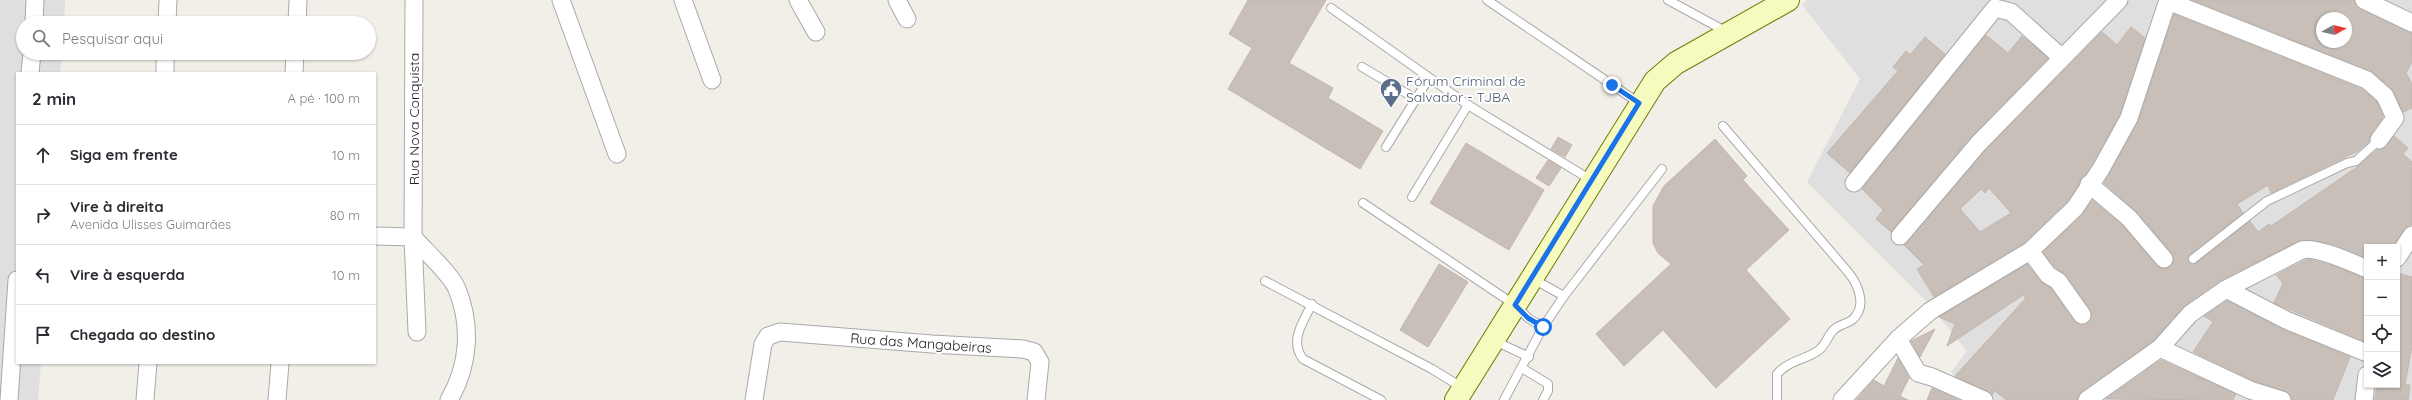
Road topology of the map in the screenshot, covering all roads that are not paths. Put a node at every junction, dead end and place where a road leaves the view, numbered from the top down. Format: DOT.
graph roads {
  1 [pos="35,0"];
  2 [pos="168,0"];
  3 [pos="298,0"];
  4 [pos="414,0"];
  5 [pos="562,0"];
  6 [pos="683,0"];
  7 [pos="798,0"];
  8 [pos="897,0"];
  9 [pos="1487,0"];
  10 [pos="1668,0"];
  11 [pos="1788,0"];
  12 [pos="2119,0"];
  13 [pos="2168,0"];
  14 [pos="2364,0"];
  15 [pos="1331,8"];
  16 [pos="34,16"];
  17 [pos="167,16"];
  18 [pos="297,16"];
  19 [pos="908,19"];
  20 [pos="2412,23"];
  21 [pos="816,32"];
  22 [pos="1728,33"];
  23 [pos="2061,57"];
  24 [pos="31,60"];
  25 [pos="166,60"];
  26 [pos="295,60"];
  27 [pos="1362,67"];
  28 [pos="30,72"];
  29 [pos="165,72"];
  30 [pos="294,72"];
  31 [pos="1429,78"];
  32 [pos="712,80"];
  33 [pos="1416,99"];
  34 [pos="1639,103"];
  35 [pos="1468,105"];
  36 [pos="1723,126"];
  37 [pos="2379,140"];
  38 [pos="1386,147"];
  39 [pos="617,154"];
  40 [pos="1662,169"];
  41 [pos="1591,180"];
  42 [pos="1854,183"];
  43 [pos="2089,184"];
  44 [pos="1412,197"];
  45 [pos="1363,203"];
  46 [pos="2412,235"];
  47 [pos="376,236"];
  48 [pos="1900,236"];
  49 [pos="413,237"];
  50 [pos="2030,251"];
  51 [pos="2400,253"];
  52 [pos="2164,259"];
  53 [pos="2193,259"];
  54 [pos="2364,268"];
  55 [pos="1532,278"];
  56 [pos="1265,281"];
  57 [pos="2226,290"];
  58 [pos="16,295"];
  59 [pos="1564,296"];
  60 [pos="1312,304"];
  61 [pos="1515,305"];
  62 [pos="2082,315"];
  63 [pos="1543,327"];
  64 [pos="417,332"];
  65 [pos="1898,339"];
  66 [pos="1493,340"];
  67 [pos="2160,348"];
  68 [pos="2365,352"];
  69 [pos="1529,357"];
  70 [pos="148,364"];
  71 [pos="280,364"];
  72 [pos="1522,368"];
  73 [pos="2365,388"];
  74 [pos="1460,394"];
  75 [pos="2091,399"];
  76 [pos="9,400"];
  77 [pos="146,400"];
  78 [pos="277,400"];
  79 [pos="449,400"];
  80 [pos="754,400"];
  81 [pos="1036,400"];
  82 [pos="1381,400"];
  83 [pos="1504,400"];
  84 [pos="1544,400"];
  85 [pos="1777,400"];
  86 [pos="1842,400"];
  87 [pos="1984,400"];
  88 [pos="2282,400"];
  89 [pos="2364,400"];
  1 -- 16 [label="street"];
  2 -- 17 [label="street"];
  3 -- 18 [label="street"];
  4 -- 49 [label="street, Rua Nova Conquista"];
  5 -- 39 [label="street"];
  6 -- 32 [label="street"];
  7 -- 21 [label="street"];
  8 -- 19 [label="street"];
  9 -- 34 [label="lane"];
  10 -- 22 [label="lane"];
  11 -- 22 [label="main road"];
  12 -- 23 [label="street"];
  13 -- 37 [label="street"];
  13 -- 43 [label="street"];
  14 -- 20 [label="street"];
  15 -- 31 [label="lane"];
  22 -- 34 [label="main road"];
  23 -- 42 [label="street"];
  23 -- 48 [label="street"];
  24 -- 28 [label="street"];
  25 -- 29 [label="street"];
  26 -- 30 [label="street"];
  27 -- 33 [label="lane"];
  31 -- 33 [label="lane"];
  31 -- 35 [label="lane"];
  33 -- 38 [label="lane"];
  34 -- 41 [label="main road"];
  35 -- 41 [label="lane"];
  35 -- 44 [label="lane"];
  36 -- 85 [label="lane"];
  37 -- 53 [label="lane"];
  40 -- 59 [label="lane"];
  41 -- 55 [label="main road"];
  43 -- 50 [label="street"];
  43 -- 52 [label="street"];
  45 -- 61 [label="lane"];
  46 -- 51 [label="street"];
  47 -- 49 [label="street"];
  49 -- 64 [label="street, Rua Nova Conquista"];
  49 -- 79 [label="street"];
  50 -- 62 [label="street"];
  50 -- 65 [label="street"];
  54 -- 57 [label="street"];
  55 -- 59 [label="lane"];
  55 -- 61 [label="main road"];
  56 -- 60 [label="lane"];
  57 -- 67 [label="street"];
  57 -- 68 [label="street"];
  58 -- 76 [label="street"];
  59 -- 63 [label="lane"];
  60 -- 74 [label="lane"];
  60 -- 82 [label="lane"];
  61 -- 63 [label="lane"];
  61 -- 66 [label="main road"];
  63 -- 69 [label="lane"];
  65 -- 86 [label="street"];
  65 -- 87 [label="street"];
  66 -- 69 [label="lane"];
  66 -- 74 [label="main road"];
  67 -- 75 [label="street"];
  67 -- 88 [label="street"];
  69 -- 72 [label="lane"];
  70 -- 77 [label="street"];
  71 -- 78 [label="street"];
  72 -- 83 [label="lane"];
  72 -- 84 [label="lane"];
  73 -- 89 [label="street"];
  80 -- 81 [label="street, Rua das Mangabeiras"];
}
